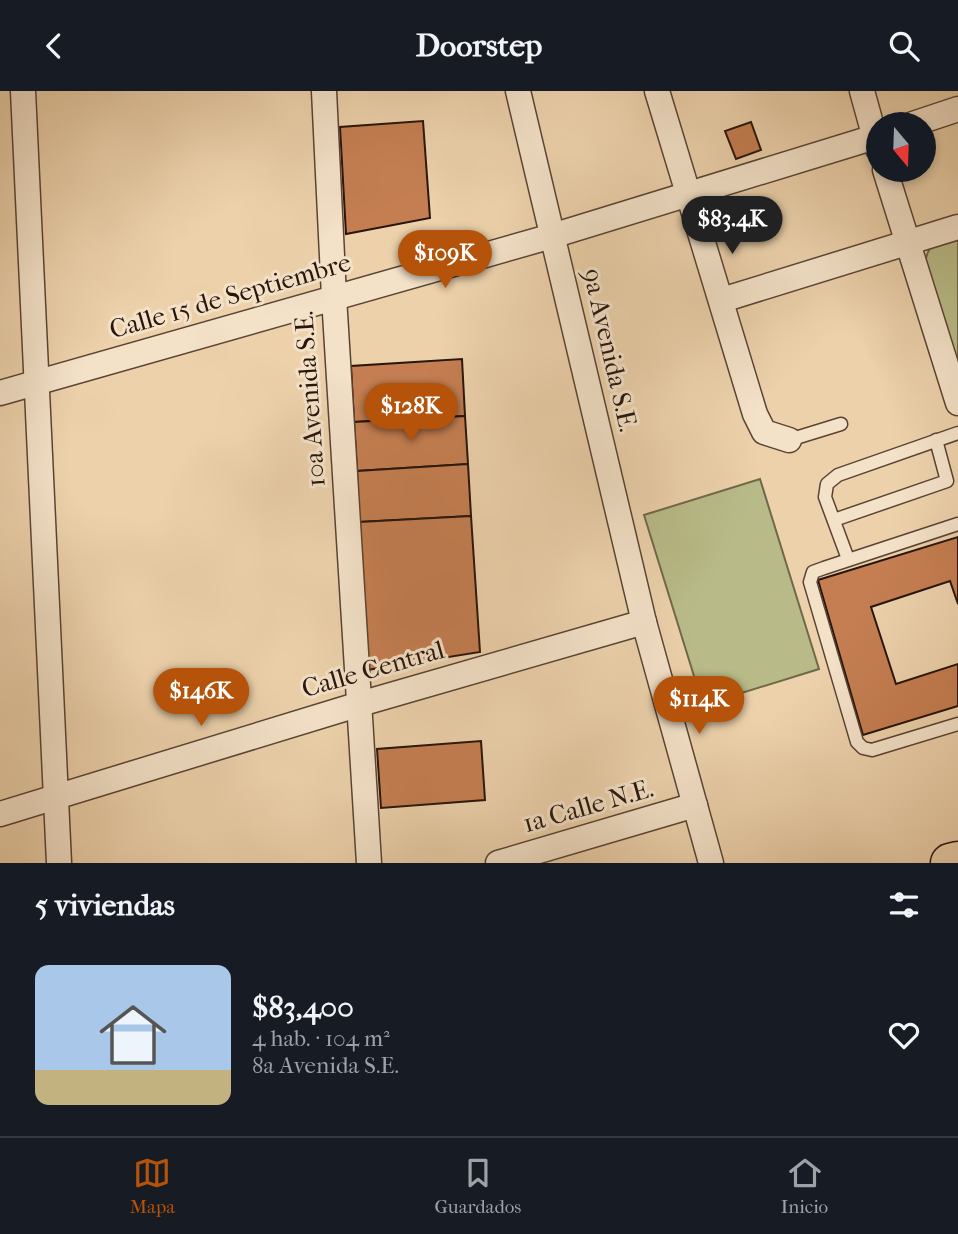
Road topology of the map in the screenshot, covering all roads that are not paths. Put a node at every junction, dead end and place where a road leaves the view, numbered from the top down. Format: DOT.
graph roads {
  1 [pos="23,91"];
  2 [pos="324,91"];
  3 [pos="518,91"];
  4 [pos="657,91"];
  5 [pos="862,91"];
  6 [pos="958,110"];
  7 [pos="868,112"];
  8 [pos="936,117"];
  9 [pos="866,144"];
  10 [pos="889,182"];
  11 [pos="689,194"];
  12 [pos="958,227"];
  13 [pos="552,236"];
  14 [pos="908,243"];
  15 [pos="334,297"];
  16 [pos="722,300"];
  17 [pos="39,381"];
  18 [pos="0,393"];
  19 [pos="957,398"];
  20 [pos="841,424"];
  21 [pos="958,433"];
  22 [pos="789,440"];
  23 [pos="936,440"];
  24 [pos="834,520"];
  25 [pos="958,524"];
  26 [pos="848,559"];
  27 [pos="644,622"];
  28 [pos="360,703"];
  29 [pos="958,724"];
  30 [pos="56,797"];
  31 [pos="695,805"];
  32 [pos="0,814"];
  33 [pos="958,861"];
  34 [pos="59,863"];
  35 [pos="369,863"];
  36 [pos="498,863"];
  37 [pos="711,863"];
  38 [pos="950,863"];
  1 -- 17 [label="street"];
  2 -- 15 [label="street, 10a Avenida S.E."];
  3 -- 13 [label="street, 9a Avenida S.E."];
  4 -- 11 [label="street"];
  5 -- 7 [label="street"];
  6 -- 8 [label="street"];
  9 -- 11 [label="street, Calle 15 de Septiembre"];
  10 -- 14 [label="street"];
  11 -- 13 [label="street, Calle 15 de Septiembre"];
  11 -- 16 [label="street"];
  12 -- 14 [label="street"];
  13 -- 15 [label="street, Calle 15 de Septiembre"];
  13 -- 27 [label="street, 9a Avenida S.E."];
  14 -- 16 [label="street"];
  14 -- 19 [label="street"];
  15 -- 17 [label="street, Calle 15 de Septiembre"];
  15 -- 28 [label="street, 10a Avenida S.E."];
  16 -- 22 [label="street"];
  17 -- 18 [label="street, Calle 15 de Septiembre"];
  17 -- 30 [label="street"];
  20 -- 22 [label="lane"];
  21 -- 23 [label="lane"];
  23 -- 24 [label="lane"];
  23 -- 24 [label="lane"];
  24 -- 26 [label="lane"];
  25 -- 26 [label="lane"];
  26 -- 29 [label="lane"];
  27 -- 28 [label="street, Calle Central"];
  27 -- 31 [label="street, 9a Avenida S.E."];
  28 -- 30 [label="street, Calle Central"];
  28 -- 35 [label="street, 10a Avenida S.E."];
  30 -- 32 [label="street, Calle Central"];
  30 -- 34 [label="street"];
  31 -- 36 [label="street, 1a Calle N.E."];
  31 -- 37 [label="street, 9a Avenida S.E."];
  33 -- 38 [label="highway"];
}
